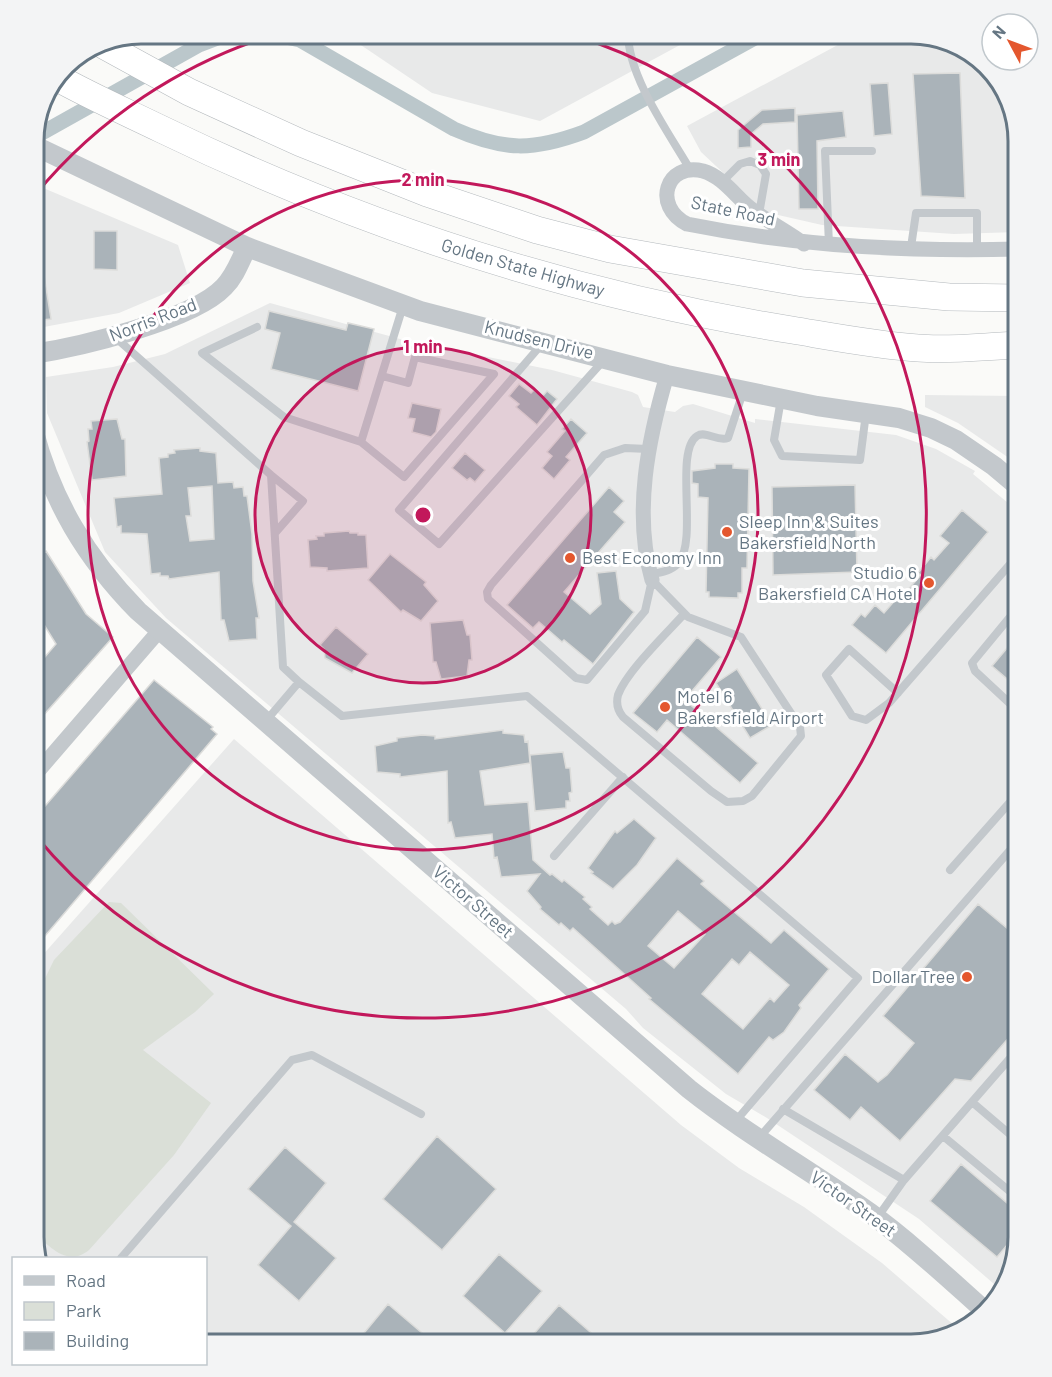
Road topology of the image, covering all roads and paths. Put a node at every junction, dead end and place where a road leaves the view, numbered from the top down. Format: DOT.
graph roads {
  1 [pos="628,44"];
  2 [pos="112,49"];
  3 [pos="63,81"];
  4 [pos="44,150"];
  5 [pos="872,151"];
  6 [pos="691,171"];
  7 [pos="722,182"];
  8 [pos="759,214"];
  9 [pos="804,244"];
  10 [pos="829,245"];
  11 [pos="247,247"];
  12 [pos="910,247"];
  13 [pos="977,249"];
  14 [pos="1008,249"];
  15 [pos="1008,298"];
  16 [pos="403,304"];
  17 [pos="257,327"];
  18 [pos="114,336"];
  19 [pos="544,342"];
  20 [pos="1008,345"];
  21 [pos="920,349"];
  22 [pos="44,352"];
  23 [pos="607,357"];
  24 [pos="1008,360"];
  25 [pos="667,375"];
  26 [pos="382,376"];
  27 [pos="743,392"];
  28 [pos="781,399"];
  29 [pos="866,412"];
  30 [pos="362,442"];
  31 [pos="648,449"];
  32 [pos="272,475"];
  33 [pos="44,478"];
  34 [pos="1008,478"];
  35 [pos="275,533"];
  36 [pos="1008,567"];
  37 [pos="651,578"];
  38 [pos="684,614"];
  39 [pos="1008,619"];
  40 [pos="159,630"];
  41 [pos="300,682"];
  42 [pos="898,693"];
  43 [pos="1008,702"];
  44 [pos="265,722"];
  45 [pos="44,764"];
  46 [pos="623,777"];
  47 [pos="1008,804"];
  48 [pos="1008,853"];
  49 [pos="554,856"];
  50 [pos="950,870"];
  51 [pos="1008,1061"];
  52 [pos="972,1102"];
  53 [pos="783,1109"];
  54 [pos="421,1114"];
  55 [pos="733,1124"];
  56 [pos="1008,1133"];
  57 [pos="943,1136"];
  58 [pos="757,1140"];
  59 [pos="904,1180"];
  60 [pos="1008,1190"];
  61 [pos="877,1218"];
  62 [pos="122,1257"];
  63 [pos="980,1306"];
  1 -- 6 [label="lane"];
  2 -- 15 [label="highway"];
  3 -- 21 [label="highway, Golden State Highway"];
  4 -- 11 [label="street, Knudsen Drive"];
  5 -- 10 [label="lane"];
  6 -- 7 [label="street, State Road"];
  6 -- 9 [label="street, State Road"];
  7 -- 8 [label="street, State Road"];
  7 -- 8 [label="lane"];
  8 -- 9 [label="street, State Road"];
  9 -- 10 [label="street, State Road"];
  10 -- 12 [label="street, State Road"];
  11 -- 16 [label="street, Knudsen Drive"];
  11 -- 18 [label="street, Norris Road"];
  12 -- 13 [label="street, State Road"];
  12 -- 13 [label="lane"];
  13 -- 14 [label="street, State Road"];
  16 -- 19 [label="street, Knudsen Drive"];
  16 -- 26 [label="lane"];
  17 -- 30 [label="lane"];
  18 -- 22 [label="street, Norris Road"];
  18 -- 32 [label="lane"];
  19 -- 23 [label="street, Knudsen Drive"];
  19 -- 23 [label="lane"];
  20 -- 21 [label="highway, Golden State Highway"];
  21 -- 24 [label="highway"];
  23 -- 25 [label="street, Knudsen Drive"];
  25 -- 27 [label="street, Knudsen Drive"];
  25 -- 31 [label="street"];
  26 -- 30 [label="lane"];
  26 -- 30 [label="lane"];
  27 -- 28 [label="street, Knudsen Drive"];
  27 -- 37 [label="lane"];
  28 -- 29 [label="street, Knudsen Drive"];
  28 -- 29 [label="lane"];
  29 -- 34 [label="street, Knudsen Drive"];
  31 -- 37 [label="street"];
  31 -- 37 [label="lane"];
  32 -- 35 [label="lane"];
  32 -- 35 [label="lane"];
  33 -- 40 [label="street, Victor Street"];
  35 -- 41 [label="lane"];
  36 -- 42 [label="lane"];
  37 -- 38 [label="lane"];
  38 -- 38 [label="lane"];
  39 -- 43 [label="lane"];
  40 -- 44 [label="street, Victor Street"];
  40 -- 45 [label="street"];
  41 -- 44 [label="lane"];
  41 -- 46 [label="lane"];
  42 -- 42 [label="lane"];
  44 -- 55 [label="street, Victor Street"];
  46 -- 49 [label="lane"];
  46 -- 55 [label="lane"];
  47 -- 50 [label="lane"];
  48 -- 53 [label="lane"];
  51 -- 52 [label="lane"];
  52 -- 56 [label="lane"];
  52 -- 57 [label="lane"];
  53 -- 58 [label="lane"];
  53 -- 59 [label="lane"];
  54 -- 62 [label="lane"];
  55 -- 58 [label="street, Victor Street"];
  57 -- 59 [label="lane"];
  57 -- 60 [label="lane"];
  58 -- 61 [label="street, Victor Street"];
  59 -- 61 [label="lane"];
  61 -- 63 [label="street, Victor Street"];
}
